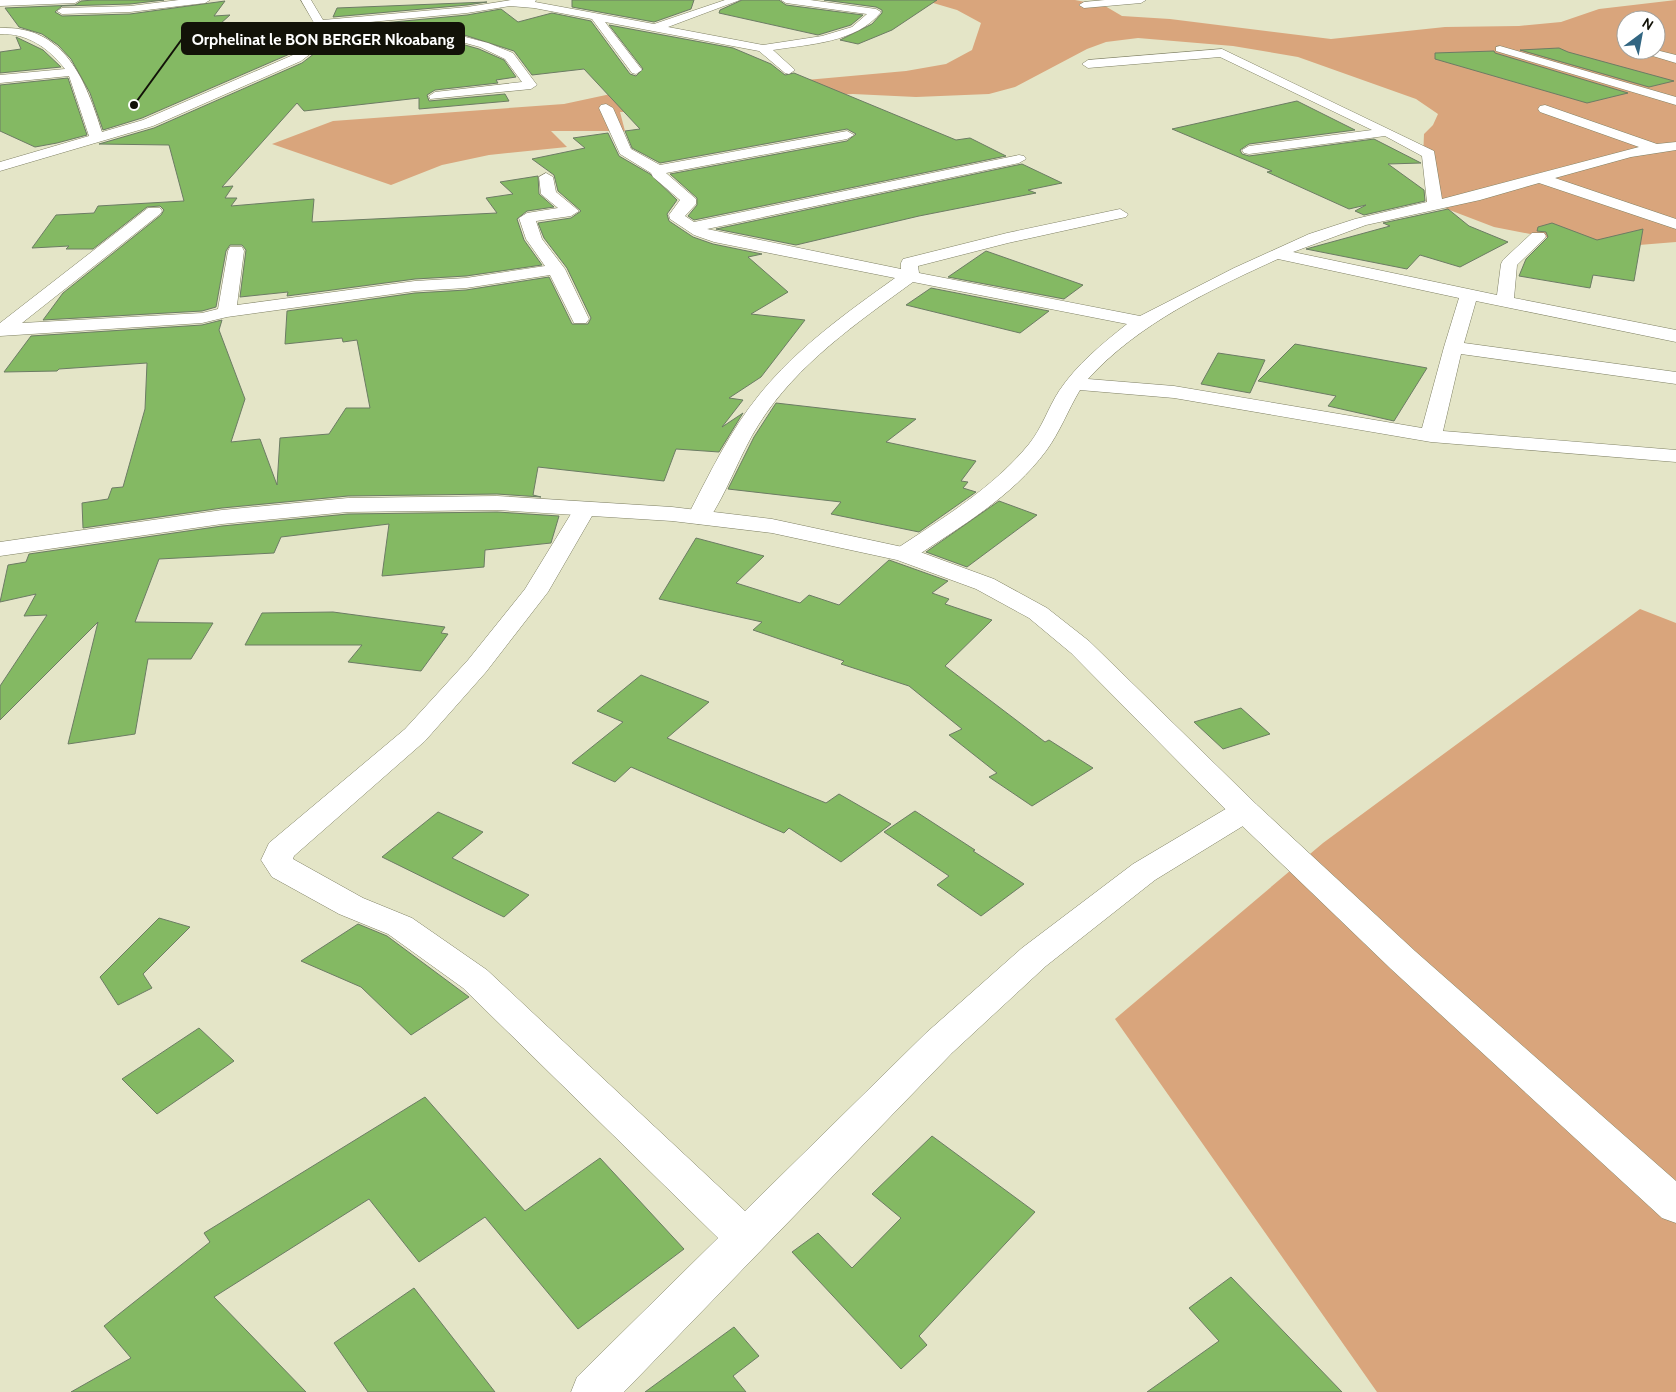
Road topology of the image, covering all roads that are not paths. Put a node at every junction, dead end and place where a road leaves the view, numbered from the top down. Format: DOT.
graph roads {
  1 [pos="75,0"];
  2 [pos="205,0"];
  3 [pos="306,0"];
  4 [pos="532,0"];
  5 [pos="735,0"];
  6 [pos="786,0"];
  7 [pos="1140,0"];
  8 [pos="0,3"];
  9 [pos="513,4"];
  10 [pos="1084,5"];
  11 [pos="62,11"];
  12 [pos="597,18"];
  13 [pos="322,23"];
  14 [pos="653,28"];
  15 [pos="0,32"];
  16 [pos="311,48"];
  17 [pos="763,48"];
  18 [pos="1500,49"];
  19 [pos="1088,64"];
  20 [pos="636,70"];
  21 [pos="789,70"];
  22 [pos="72,72"];
  23 [pos="0,80"];
  24 [pos="435,96"];
  25 [pos="1676,101"];
  26 [pos="606,108"];
  27 [pos="1545,109"];
  28 [pos="1387,132"];
  29 [pos="847,135"];
  30 [pos="97,139"];
  31 [pos="1676,146"];
  32 [pos="1654,148"];
  33 [pos="1249,150"];
  34 [pos="1676,155"];
  35 [pos="1019,159"];
  36 [pos="0,167"];
  37 [pos="659,171"];
  38 [pos="546,177"];
  39 [pos="1539,178"];
  40 [pos="1435,205"];
  41 [pos="154,211"];
  42 [pos="1120,214"];
  43 [pos="1676,224"];
  44 [pos="692,227"];
  45 [pos="1538,236"];
  46 [pos="236,251"];
  47 [pos="1277,254"];
  48 [pos="556,269"];
  49 [pos="911,275"];
  50 [pos="1469,296"];
  51 [pos="1505,303"];
  52 [pos="227,312"];
  53 [pos="580,319"];
  54 [pos="1142,322"];
  55 [pos="2,331"];
  56 [pos="1676,336"];
  57 [pos="1453,347"];
  58 [pos="1676,378"];
  59 [pos="1074,384"];
  60 [pos="1431,436"];
  61 [pos="1676,456"];
  62 [pos="585,509"];
  63 [pos="698,517"];
  64 [pos="0,549"];
  65 [pos="904,554"];
  66 [pos="1245,812"];
  67 [pos="1671,1194"];
  68 [pos="746,1238"];
  69 [pos="594,1392"];
  1 -- 8 [label="street"];
  2 -- 11 [label="street"];
  3 -- 13 [label="street"];
  4 -- 9 [label="street"];
  5 -- 14 [label="street"];
  6 -- 17 [label="street"];
  7 -- 10 [label="street"];
  9 -- 12 [label="street"];
  9 -- 13 [label="street"];
  12 -- 14 [label="street"];
  12 -- 20 [label="street"];
  13 -- 16 [label="street"];
  14 -- 17 [label="street"];
  15 -- 22 [label="street"];
  16 -- 24 [label="street"];
  16 -- 30 [label="street"];
  17 -- 21 [label="street"];
  18 -- 25 [label="street"];
  19 -- 28 [label="street"];
  22 -- 23 [label="street"];
  22 -- 30 [label="street"];
  26 -- 37 [label="street"];
  27 -- 32 [label="street"];
  28 -- 33 [label="street"];
  28 -- 40 [label="street"];
  29 -- 37 [label="street"];
  30 -- 36 [label="street"];
  31 -- 32 [label="street"];
  32 -- 34 [label="street"];
  32 -- 39 [label="street"];
  35 -- 44 [label="street"];
  37 -- 44 [label="street"];
  38 -- 48 [label="street"];
  39 -- 40 [label="street"];
  39 -- 43 [label="street"];
  40 -- 47 [label="street"];
  41 -- 55 [label="street"];
  42 -- 49 [label="street"];
  44 -- 49 [label="street"];
  45 -- 51 [label="street"];
  46 -- 52 [label="street"];
  47 -- 50 [label="street"];
  47 -- 54 [label="street"];
  48 -- 52 [label="street"];
  48 -- 53 [label="street"];
  49 -- 54 [label="street"];
  49 -- 63 [label="street"];
  50 -- 51 [label="street"];
  50 -- 57 [label="street"];
  51 -- 56 [label="street"];
  52 -- 55 [label="street"];
  54 -- 59 [label="street"];
  57 -- 58 [label="street"];
  57 -- 60 [label="street"];
  59 -- 60 [label="street"];
  59 -- 65 [label="street"];
  60 -- 61 [label="street"];
  62 -- 63 [label="street"];
  62 -- 64 [label="street"];
  62 -- 68 [label="street"];
  63 -- 65 [label="street"];
  65 -- 66 [label="street"];
  66 -- 67 [label="street"];
  66 -- 68 [label="street"];
  68 -- 69 [label="street"];
}
